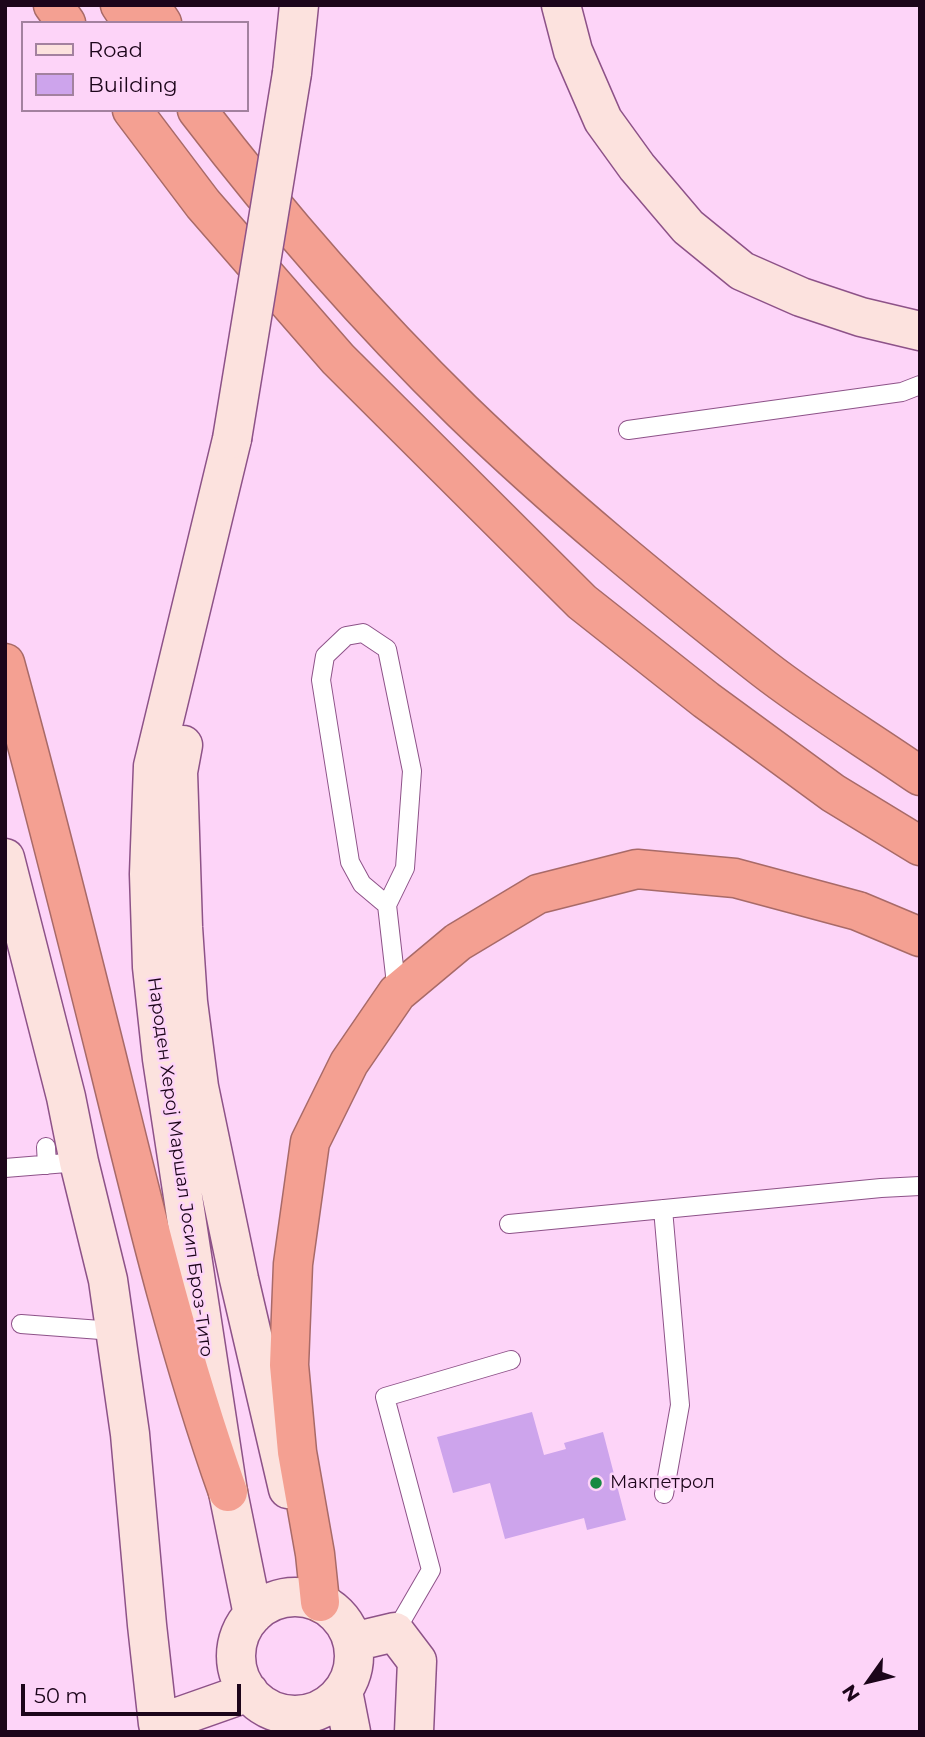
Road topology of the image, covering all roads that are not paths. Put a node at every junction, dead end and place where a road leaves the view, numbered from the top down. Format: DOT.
graph roads {
  1 [pos="52,5"];
  2 [pos="120,5"];
  3 [pos="150,5"];
  4 [pos="299,5"];
  5 [pos="561,5"];
  6 [pos="64,21"];
  7 [pos="131,21"];
  8 [pos="161,21"];
  9 [pos="134,112"];
  10 [pos="199,112"];
  11 [pos="225,112"];
  12 [pos="920,331"];
  13 [pos="386,333"];
  14 [pos="920,385"];
  15 [pos="628,430"];
  16 [pos="232,439"];
  17 [pos="5,663"];
  18 [pos="920,776"];
  19 [pos="920,846"];
  20 [pos="5,858"];
  21 [pos="387,905"];
  22 [pos="920,937"];
  23 [pos="397,993"];
  24 [pos="57,1158"];
  25 [pos="5,1168"];
  26 [pos="920,1186"];
  27 [pos="663,1209"];
  28 [pos="509,1224"];
  29 [pos="21,1324"];
  30 [pos="114,1331"];
  31 [pos="511,1360"];
  32 [pos="228,1492"];
  33 [pos="664,1494"];
  34 [pos="320,1602"];
  35 [pos="253,1615"];
  36 [pos="395,1632"];
  37 [pos="352,1642"];
  38 [pos="343,1691"];
  39 [pos="249,1692"];
  40 [pos="285,1723"];
  41 [pos="159,1728"];
  42 [pos="351,1732"];
  43 [pos="414,1732"];
  1 -- 6 [label="highway"];
  2 -- 7 [label="highway"];
  3 -- 8 [label="highway"];
  4 -- 16 [label="main road, bridge"];
  5 -- 12 [label="main road"];
  9 -- 19 [label="highway"];
  10 -- 13 [label="highway"];
  11 -- 13 [label="highway"];
  13 -- 18 [label="highway"];
  14 -- 15 [label="lane"];
  16 -- 32 [label="main road, Народен Херој Маршал Јосип Броз-Тито"];
  16 -- 34 [label="main road, Народен Херој Маршал Јосип Броз-Тито"];
  17 -- 32 [label="highway"];
  20 -- 24 [label="main road"];
  21 -- 21 [label="lane"];
  21 -- 23 [label="lane"];
  22 -- 23 [label="highway"];
  23 -- 34 [label="highway"];
  24 -- 25 [label="lane"];
  24 -- 30 [label="main road"];
  26 -- 27 [label="lane"];
  27 -- 28 [label="lane"];
  27 -- 33 [label="lane"];
  29 -- 30 [label="lane"];
  30 -- 41 [label="main road"];
  31 -- 36 [label="lane"];
  32 -- 35 [label="main road, Народен Херој Маршал Јосип Броз-Тито"];
  34 -- 35 [label="main road"];
  34 -- 37 [label="main road, Народен Херој Маршал Јосип Броз-Тито"];
  35 -- 39 [label="main road"];
  36 -- 37 [label="main road"];
  36 -- 43 [label="main road"];
  37 -- 38 [label="main road"];
  38 -- 40 [label="main road"];
  38 -- 42 [label="main road"];
  39 -- 40 [label="main road"];
  39 -- 41 [label="main road"];
}
